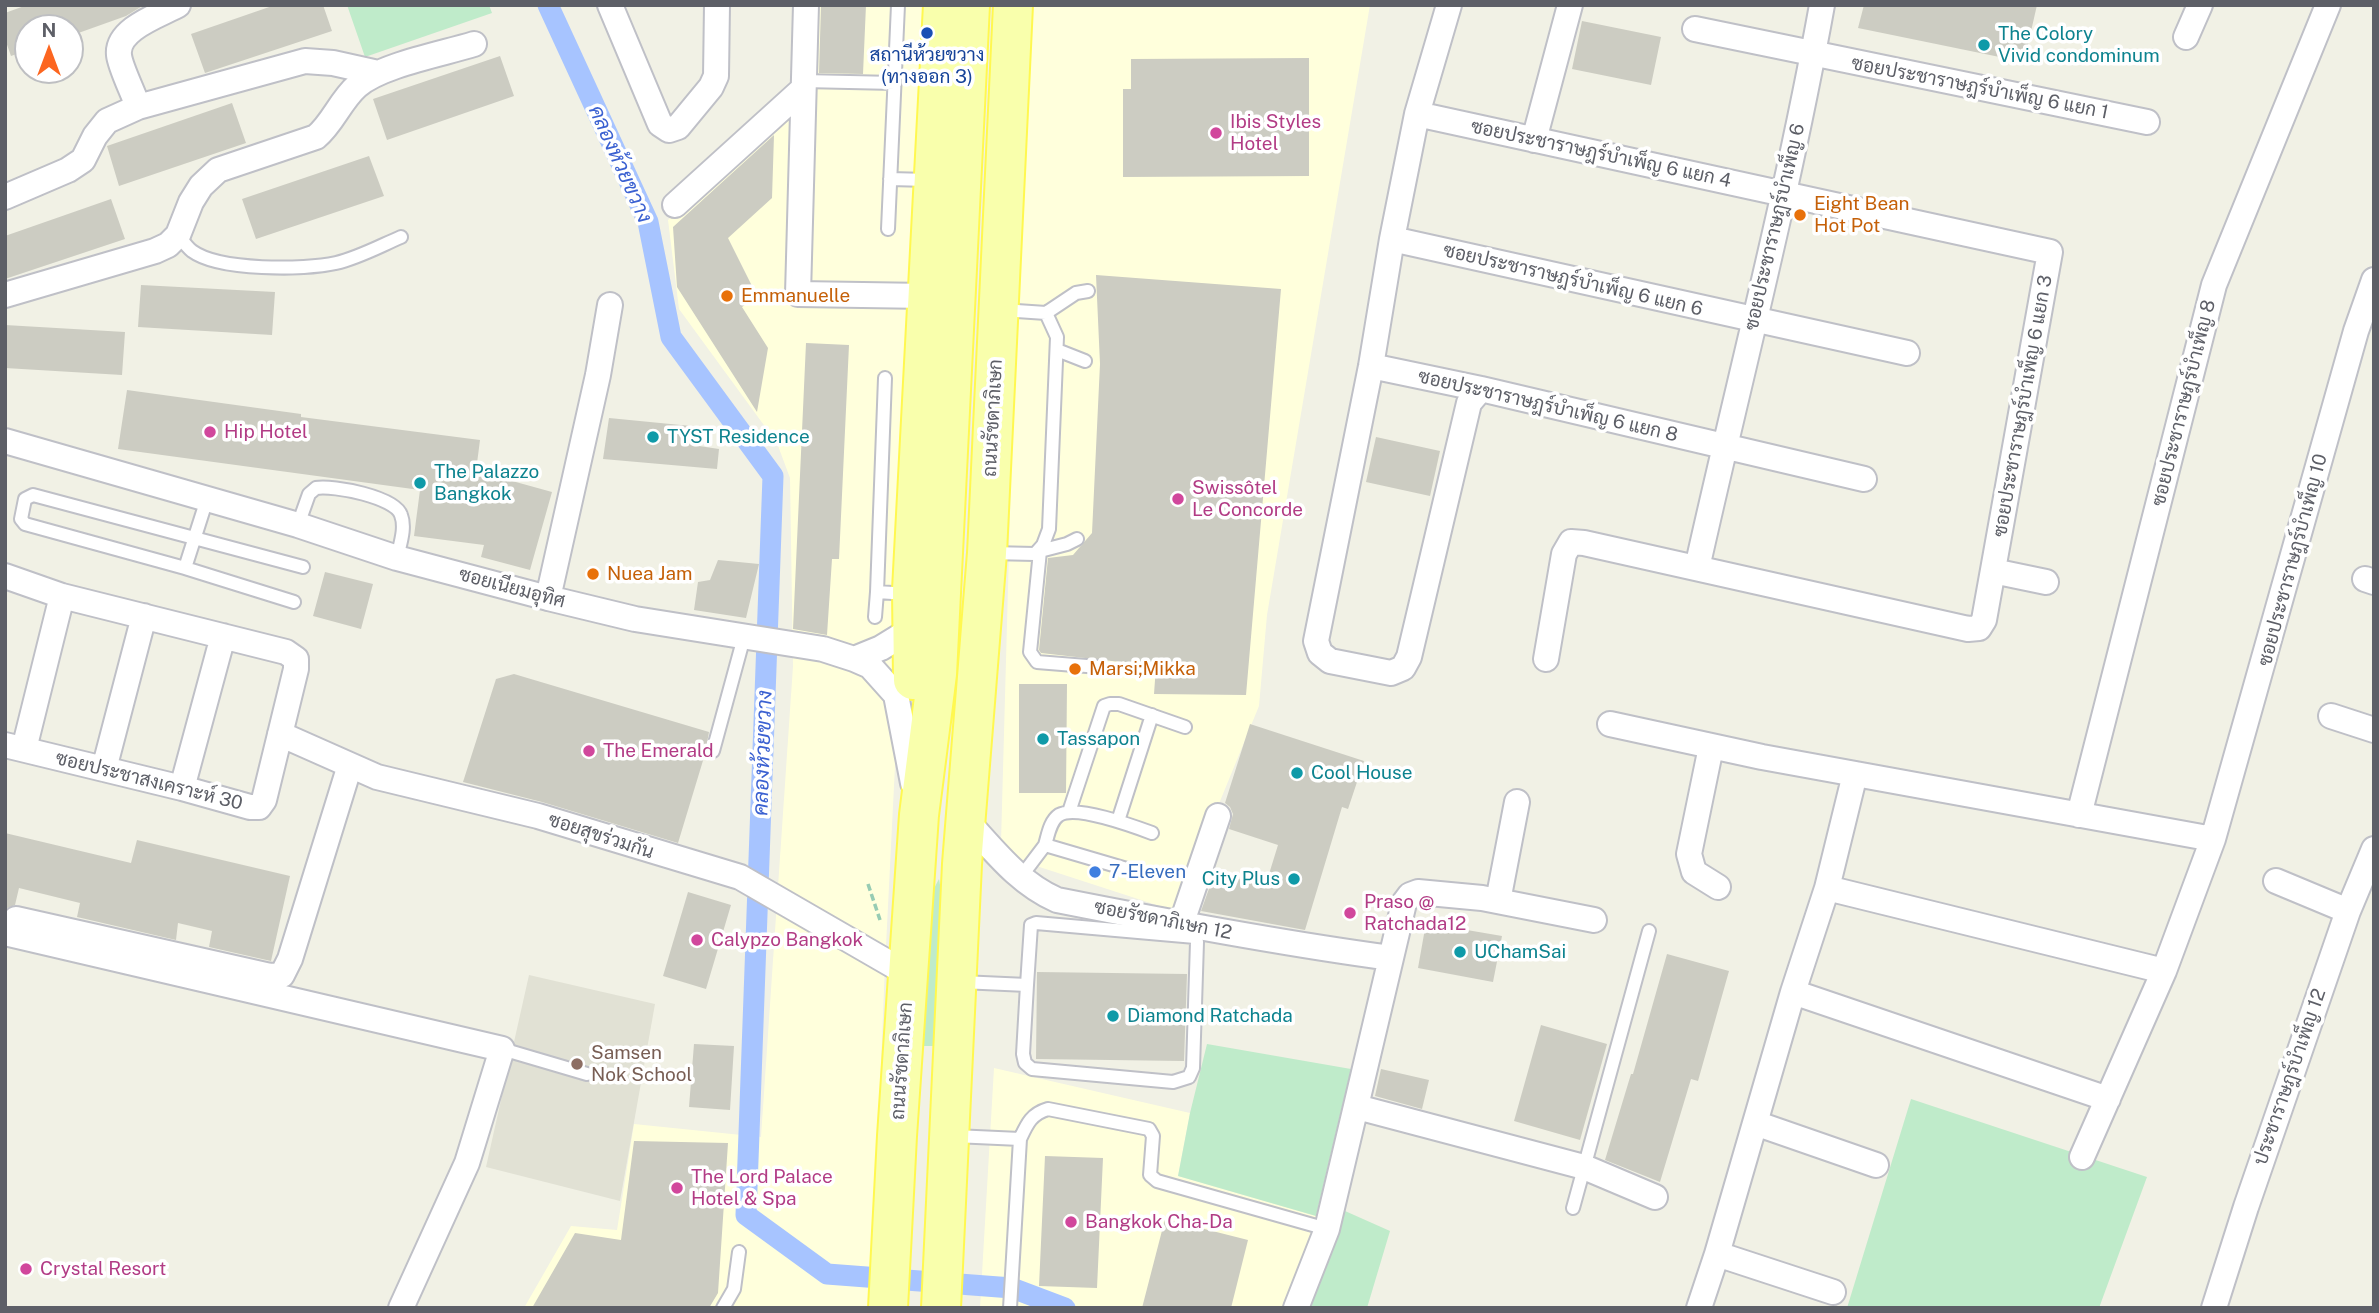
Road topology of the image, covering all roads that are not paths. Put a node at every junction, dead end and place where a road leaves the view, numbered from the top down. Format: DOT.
graph roads {
  1 [pos="178,5"];
  2 [pos="610,5"];
  3 [pos="717,5"];
  4 [pos="806,5"];
  5 [pos="898,5"];
  6 [pos="943,5"];
  7 [pos="970,5"];
  8 [pos="991,5"];
  9 [pos="1013,5"];
  10 [pos="1449,5"];
  11 [pos="1570,5"];
  12 [pos="1822,5"];
  13 [pos="2200,5"];
  14 [pos="2329,5"];
  15 [pos="1695,29"];
  16 [pos="2186,37"];
  17 [pos="474,44"];
  18 [pos="1813,54"];
  19 [pos="378,73"];
  20 [pos="895,83"];
  21 [pos="803,85"];
  22 [pos="138,107"];
  23 [pos="1417,114"];
  24 [pos="2147,121"];
  25 [pos="1534,140"];
  26 [pos="890,179"];
  27 [pos="933,180"];
  28 [pos="1785,194"];
  29 [pos="5,197"];
  30 [pos="675,205"];
  31 [pos="888,229"];
  32 [pos="177,235"];
  33 [pos="401,237"];
  34 [pos="1392,239"];
  35 [pos="2374,281"];
  36 [pos="1088,291"];
  37 [pos="5,295"];
  38 [pos="927,296"];
  39 [pos="610,305"];
  40 [pos="998,310"];
  41 [pos="1046,313"];
  42 [pos="1754,320"];
  43 [pos="1057,349"];
  44 [pos="1907,353"];
  45 [pos="1085,361"];
  46 [pos="1371,366"];
  47 [pos="885,378"];
  48 [pos="1480,389"];
  49 [pos="5,441"];
  50 [pos="1724,447"];
  51 [pos="1864,479"];
  52 [pos="207,499"];
  53 [pos="298,525"];
  54 [pos="194,538"];
  55 [pos="1077,539"];
  56 [pos="1040,551"];
  57 [pos="987,553"];
  58 [pos="397,558"];
  59 [pos="185,568"];
  60 [pos="303,568"];
  61 [pos="1698,568"];
  62 [pos="1993,571"];
  63 [pos="5,576"];
  64 [pos="2046,582"];
  65 [pos="62,596"];
  66 [pos="548,597"];
  67 [pos="294,602"];
  68 [pos="900,605"];
  69 [pos="144,616"];
  70 [pos="875,617"];
  71 [pos="223,636"];
  72 [pos="750,638"];
  73 [pos="854,659"];
  74 [pos="1546,659"];
  75 [pos="1100,667"];
  76 [pos="1152,715"];
  77 [pos="2331,716"];
  78 [pos="1610,724"];
  79 [pos="1185,727"];
  80 [pos="2374,730"];
  81 [pos="280,734"];
  82 [pos="14,747"];
  83 [pos="1711,747"];
  84 [pos="713,751"];
  85 [pos="350,765"];
  86 [pos="104,769"];
  87 [pos="1855,774"];
  88 [pos="182,788"];
  89 [pos="1517,802"];
  90 [pos="1069,812"];
  91 [pos="919,815"];
  92 [pos="2079,815"];
  93 [pos="1218,816"];
  94 [pos="1118,821"];
  95 [pos="965,825"];
  96 [pos="1152,833"];
  97 [pos="2213,839"];
  98 [pos="1045,845"];
  99 [pos="2374,849"];
  100 [pos="1138,872"];
  101 [pos="1020,878"];
  102 [pos="2276,881"];
  103 [pos="1718,887"];
  104 [pos="1827,888"];
  105 [pos="1498,901"];
  106 [pos="2348,911"];
  107 [pos="5,916"];
  108 [pos="1594,920"];
  109 [pos="1181,925"];
  110 [pos="1649,931"];
  111 [pos="5,933"];
  112 [pos="1391,958"];
  113 [pos="2164,971"];
  114 [pos="908,974"];
  115 [pos="957,982"];
  116 [pos="1027,985"];
  117 [pos="1793,992"];
  118 [pos="502,1049"];
  119 [pos="587,1073"];
  120 [pos="2108,1099"];
  121 [pos="1357,1107"];
  122 [pos="1755,1123"];
  123 [pos="950,1136"];
  124 [pos="1020,1139"];
  125 [pos="2082,1157"];
  126 [pos="1876,1166"];
  127 [pos="1584,1167"];
  128 [pos="1655,1197"];
  129 [pos="1573,1208"];
  130 [pos="1327,1229"];
  131 [pos="738,1252"];
  132 [pos="1717,1254"];
  133 [pos="1833,1292"];
  134 [pos="401,1308"];
  135 [pos="723,1308"];
  136 [pos="888,1308"];
  137 [pos="941,1308"];
  138 [pos="1010,1308"];
  139 [pos="1296,1308"];
  140 [pos="1699,1308"];
  141 [pos="2214,1308"];
  1 -- 22 [label="street"];
  2 -- 3 [label="street"];
  4 -- 21 [label="street"];
  5 -- 20 [label="lane"];
  6 -- 27 [label="main road, ถนนรัชดาภิเษก"];
  7 -- 91 [label="main road, ถนนรัชดาภิเษก"];
  8 -- 95 [label="main road, ถนนรัชดาภิเษก"];
  9 -- 40 [label="main road, ถนนรัชดาภิเษก"];
  10 -- 23 [label="street"];
  11 -- 25 [label="street"];
  12 -- 18 [label="street, ซอยประชาราษฎร์บำเพ็ญ 6"];
  13 -- 16 [label="street"];
  14 -- 92 [label="street, ซอยประชาราษฎร์บำเพ็ญ 8"];
  15 -- 18 [label="street, ซอยประชาราษฎร์บำเพ็ญ 6 แยก 1"];
  17 -- 19 [label="street"];
  18 -- 24 [label="street, ซอยประชาราษฎร์บำเพ็ญ 6 แยก 1"];
  18 -- 28 [label="street, ซอยประชาราษฎร์บำเพ็ญ 6"];
  19 -- 22 [label="street"];
  19 -- 32 [label="street"];
  20 -- 21 [label="lane"];
  20 -- 26 [label="lane"];
  21 -- 30 [label="street"];
  21 -- 38 [label="street"];
  22 -- 29 [label="street"];
  23 -- 25 [label="street, ซอยประชาราษฎร์บำเพ็ญ 6 แยก 4"];
  23 -- 34 [label="street"];
  25 -- 28 [label="street, ซอยประชาราษฎร์บำเพ็ญ 6 แยก 4"];
  26 -- 27 [label="lane"];
  26 -- 31 [label="lane"];
  27 -- 38 [label="main road, ถนนรัชดาภิเษก"];
  28 -- 42 [label="street, ซอยประชาราษฎร์บำเพ็ญ 6"];
  28 -- 62 [label="street, ซอยประชาราษฎร์บำเพ็ญ 6 แยก 3"];
  32 -- 33 [label="lane"];
  32 -- 37 [label="street"];
  34 -- 42 [label="street, ซอยประชาราษฎร์บำเพ็ญ 6 แยก 6"];
  34 -- 46 [label="street"];
  35 -- 97 [label="street, ซอยประชาราษฎร์บำเพ็ญ 10"];
  36 -- 41 [label="lane"];
  38 -- 68 [label="main road, ถนนรัชดาภิเษก"];
  39 -- 66 [label="street"];
  40 -- 41 [label="lane"];
  40 -- 57 [label="main road, ถนนรัชดาภิเษก"];
  41 -- 43 [label="lane"];
  42 -- 44 [label="street, ซอยประชาราษฎร์บำเพ็ญ 6 แยก 6"];
  42 -- 50 [label="street, ซอยประชาราษฎร์บำเพ็ญ 6"];
  43 -- 45 [label="lane"];
  43 -- 56 [label="lane"];
  46 -- 48 [label="street, ซอยประชาราษฎร์บำเพ็ญ 6 แยก 8"];
  46 -- 48 [label="street"];
  47 -- 68 [label="lane"];
  48 -- 50 [label="street, ซอยประชาราษฎร์บำเพ็ญ 6 แยก 8"];
  49 -- 52 [label="street, ซอยเนียมอุทิศ"];
  50 -- 51 [label="street, ซอยประชาราษฎร์บำเพ็ญ 6 แยก 8"];
  50 -- 61 [label="street, ซอยประชาราษฎร์บำเพ็ญ 6"];
  52 -- 53 [label="street, ซอยเนียมอุทิศ"];
  52 -- 54 [label="lane"];
  53 -- 58 [label="street, ซอยเนียมอุทิศ"];
  53 -- 58 [label="lane"];
  54 -- 59 [label="lane"];
  54 -- 59 [label="lane"];
  54 -- 60 [label="lane"];
  55 -- 56 [label="lane"];
  56 -- 57 [label="lane"];
  56 -- 75 [label="lane"];
  57 -- 95 [label="main road, ถนนรัชดาภิเษก"];
  58 -- 66 [label="street, ซอยเนียมอุทิศ"];
  59 -- 67 [label="lane"];
  61 -- 62 [label="street, ซอยประชาราษฎร์บำเพ็ญ 6 แยก 3"];
  61 -- 74 [label="street"];
  62 -- 64 [label="street"];
  63 -- 65 [label="street"];
  65 -- 69 [label="street"];
  65 -- 82 [label="street"];
  66 -- 72 [label="street, ซอยเนียมอุทิศ"];
  68 -- 70 [label="lane"];
  68 -- 73 [label="street"];
  68 -- 91 [label="main road, ถนนรัชดาภิเษก"];
  69 -- 71 [label="street"];
  69 -- 86 [label="street"];
  71 -- 81 [label="street"];
  71 -- 88 [label="street"];
  72 -- 73 [label="street, ซอยเนียมอุทิศ"];
  72 -- 84 [label="lane"];
  73 -- 91 [label="street, ซอยเนียมอุทิศ"];
  76 -- 79 [label="lane"];
  76 -- 90 [label="lane"];
  76 -- 94 [label="lane"];
  77 -- 80 [label="street"];
  78 -- 83 [label="street"];
  81 -- 85 [label="street, ซอยสุขร่วมกัน"];
  81 -- 88 [label="street, ซอยประชาสงเคราะห์ 30"];
  82 -- 86 [label="street, ซอยประชาสงเคราะห์ 30"];
  83 -- 87 [label="street"];
  83 -- 103 [label="street"];
  85 -- 107 [label="street"];
  85 -- 114 [label="street, ซอยสุขร่วมกัน"];
  86 -- 88 [label="street, ซอยประชาสงเคราะห์ 30"];
  87 -- 92 [label="street"];
  87 -- 104 [label="street"];
  89 -- 105 [label="street"];
  90 -- 94 [label="lane"];
  90 -- 98 [label="lane"];
  91 -- 114 [label="main road, ถนนรัชดาภิเษก"];
  92 -- 97 [label="street"];
  93 -- 109 [label="street"];
  94 -- 96 [label="lane"];
  95 -- 101 [label="street, ซอยรัชดาภิเษก 12"];
  95 -- 115 [label="main road, ถนนรัชดาภิเษก"];
  97 -- 113 [label="street, ซอยประชาราษฎร์บำเพ็ญ 10"];
  98 -- 100 [label="lane"];
  98 -- 101 [label="lane"];
  99 -- 106 [label="street, ประชาราษฎร์บำเพ็ญ 12"];
  101 -- 109 [label="street, ซอยรัชดาภิเษก 12"];
  102 -- 106 [label="street"];
  104 -- 113 [label="street"];
  104 -- 117 [label="street"];
  105 -- 108 [label="street"];
  105 -- 112 [label="street"];
  106 -- 141 [label="street, ประชาราษฎร์บำเพ็ญ 12"];
  109 -- 112 [label="street, ซอยรัชดาภิเษก 12"];
  110 -- 127 [label="lane"];
  111 -- 118 [label="street"];
  112 -- 121 [label="street"];
  113 -- 120 [label="street, ซอยประชาราษฎร์บำเพ็ญ 10"];
  114 -- 136 [label="main road, ถนนรัชดาภิเษก"];
  115 -- 116 [label="lane"];
  115 -- 123 [label="main road, ถนนรัชดาภิเษก"];
  116 -- 116 [label="lane"];
  117 -- 120 [label="street"];
  117 -- 122 [label="street"];
  118 -- 119 [label="lane"];
  118 -- 134 [label="street"];
  120 -- 125 [label="street, ซอยประชาราษฎร์บำเพ็ญ 10"];
  121 -- 127 [label="street"];
  121 -- 130 [label="street"];
  122 -- 126 [label="street"];
  122 -- 132 [label="street"];
  123 -- 124 [label="lane"];
  123 -- 137 [label="main road, ถนนรัชดาภิเษก"];
  124 -- 130 [label="lane"];
  124 -- 138 [label="lane"];
  127 -- 128 [label="street"];
  127 -- 129 [label="lane"];
  130 -- 139 [label="street"];
  131 -- 135 [label="lane"];
  132 -- 133 [label="street"];
  132 -- 140 [label="street"];
}
